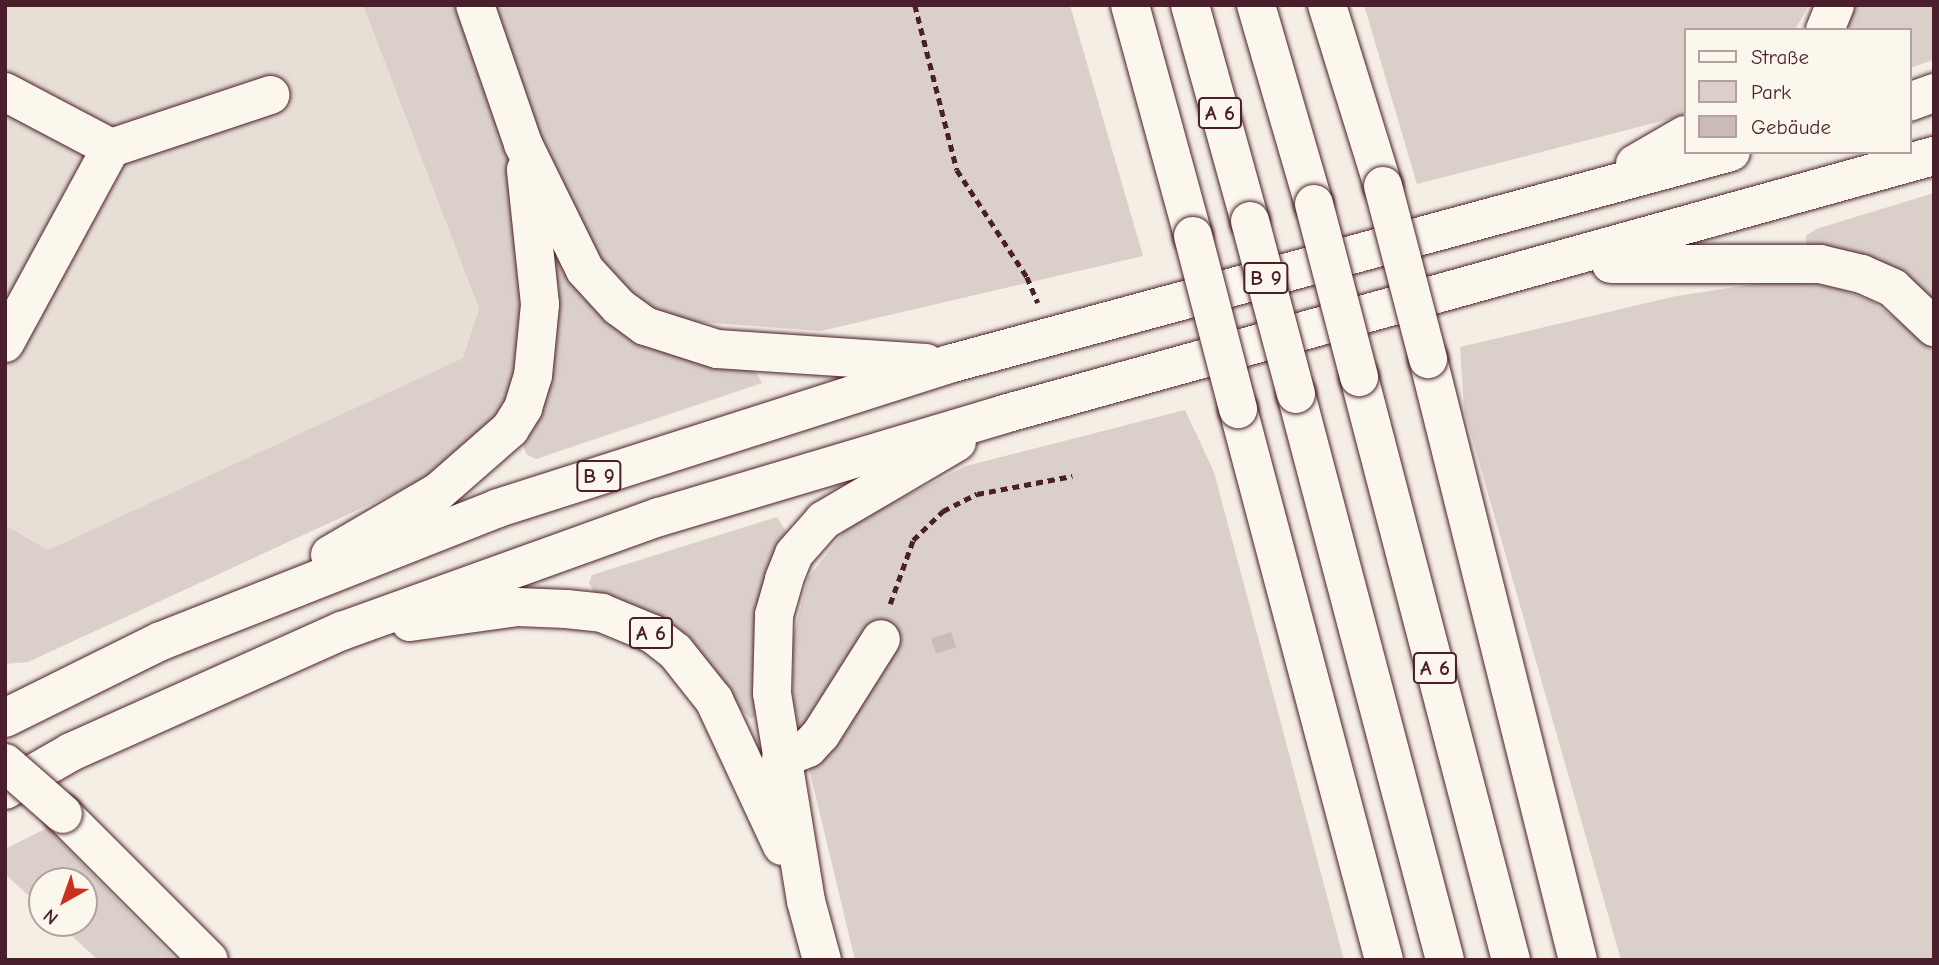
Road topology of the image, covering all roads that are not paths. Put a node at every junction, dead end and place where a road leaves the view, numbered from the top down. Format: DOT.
graph roads {
  1 [pos="475,5"];
  2 [pos="1130,5"];
  3 [pos="1190,5"];
  4 [pos="1256,5"];
  5 [pos="1327,5"];
  6 [pos="1835,5"];
  7 [pos="1826,28"];
  8 [pos="5,92"];
  9 [pos="1934,93"];
  10 [pos="270,94"];
  11 [pos="1911,101"];
  12 [pos="1684,136"];
  13 [pos="523,144"];
  14 [pos="111,148"];
  15 [pos="1724,154"];
  16 [pos="1934,156"];
  17 [pos="1584,192"];
  18 [pos="1553,265"];
  19 [pos="1934,327"];
  20 [pos="5,343"];
  21 [pos="949,364"];
  22 [pos="1004,414"];
  23 [pos="254,603"];
  24 [pos="342,631"];
  25 [pos="881,639"];
  26 [pos="5,718"];
  27 [pos="781,759"];
  28 [pos="5,763"];
  29 [pos="5,790"];
  30 [pos="806,901"];
  31 [pos="209,960"];
  32 [pos="822,960"];
  33 [pos="1384,960"];
  34 [pos="1445,960"];
  35 [pos="1511,960"];
  36 [pos="1578,960"];
  1 -- 13 [label="main road"];
  2 -- 33 [label="main road, bridge"];
  3 -- 34 [label="main road, A 6, bridge"];
  4 -- 35 [label="main road, A 6, bridge"];
  5 -- 36 [label="main road, bridge"];
  6 -- 7 [label="main road"];
  8 -- 14 [label="main road"];
  9 -- 11 [label="main road"];
  10 -- 14 [label="main road"];
  12 -- 17 [label="main road, B 9"];
  13 -- 21 [label="main road"];
  13 -- 23 [label="main road, B 9"];
  14 -- 20 [label="main road"];
  15 -- 17 [label="main road, B 9"];
  16 -- 18 [label="main road, B 9"];
  17 -- 21 [label="main road, B 9"];
  18 -- 19 [label="main road"];
  18 -- 22 [label="main road, B 9"];
  21 -- 23 [label="main road, B 9"];
  22 -- 24 [label="main road, B 9"];
  22 -- 27 [label="main road, B 9"];
  23 -- 26 [label="main road, B 9"];
  24 -- 29 [label="main road, B 9"];
  24 -- 30 [label="main road, A 6"];
  25 -- 27 [label="main road"];
  27 -- 30 [label="main road, B 9"];
  28 -- 31 [label="main road, bridge"];
  30 -- 32 [label="main road"];
}
